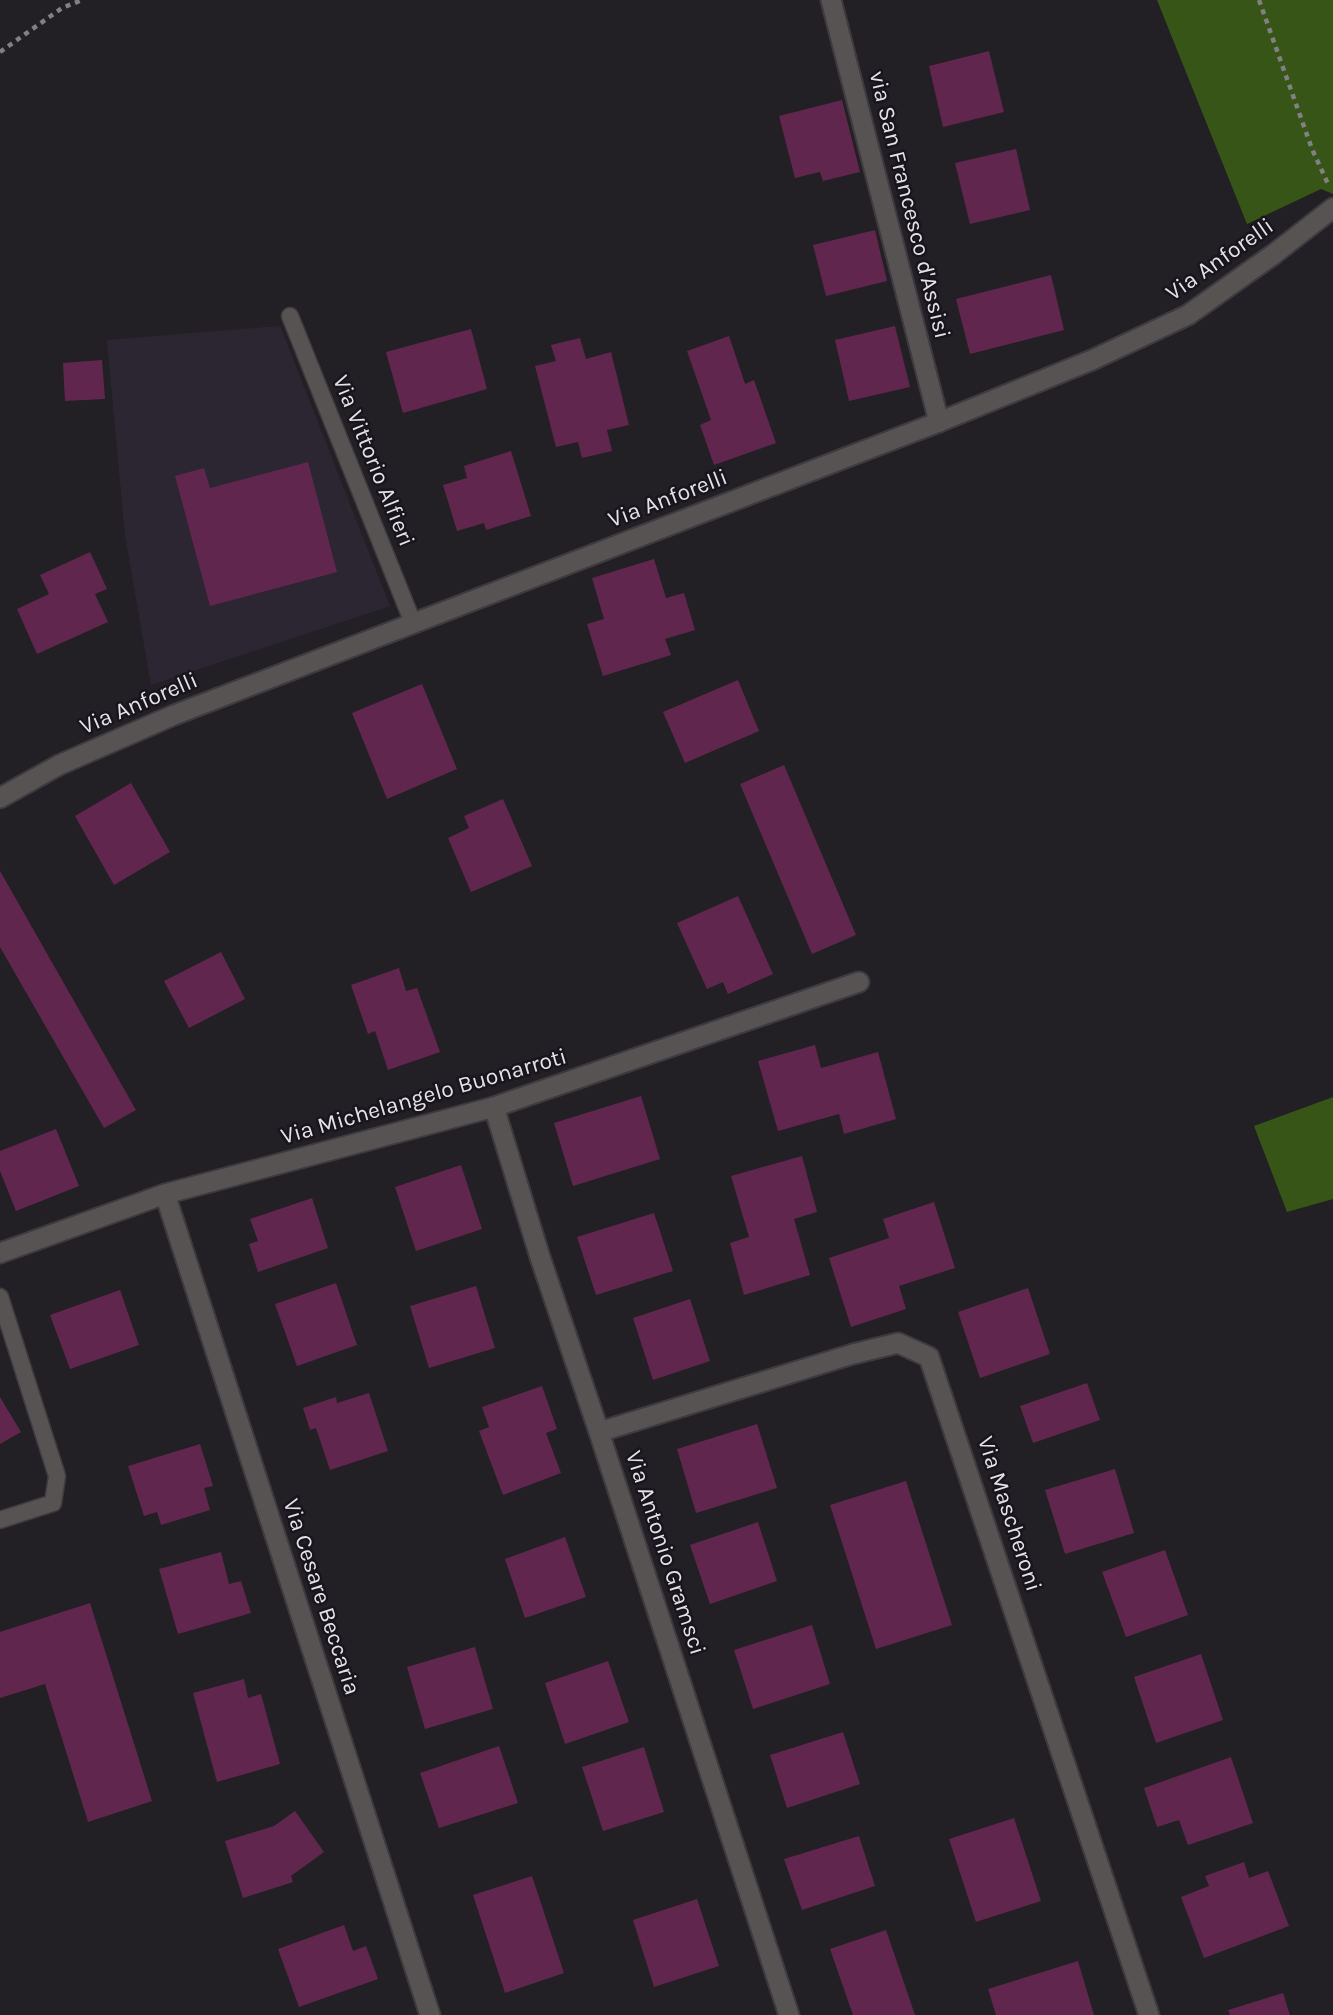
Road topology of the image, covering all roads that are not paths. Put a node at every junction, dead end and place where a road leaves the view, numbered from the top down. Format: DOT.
graph roads {
  1 [pos="831,0"];
  2 [pos="1333,208"];
  3 [pos="290,316"];
  4 [pos="939,422"];
  5 [pos="413,623"];
  6 [pos="0,798"];
  7 [pos="859,982"];
  8 [pos="494,1107"];
  9 [pos="165,1194"];
  10 [pos="0,1253"];
  11 [pos="0,1297"];
  12 [pos="599,1432"];
  13 [pos="0,1520"];
  14 [pos="429,2015"];
  15 [pos="789,2015"];
  16 [pos="1149,2015"];
  1 -- 4 [label="street, via San Francesco d'Assisi"];
  2 -- 4 [label="street, Via Anforelli"];
  3 -- 5 [label="lane, Via Vittorio Alfieri"];
  4 -- 5 [label="street, Via Anforelli"];
  5 -- 6 [label="street, Via Anforelli"];
  7 -- 8 [label="street, Via Michelangelo Buonarroti"];
  8 -- 9 [label="street, Via Michelangelo Buonarroti"];
  8 -- 12 [label="street, Via Antonio Gramsci"];
  9 -- 10 [label="street, Via Michelangelo Buonarroti"];
  9 -- 14 [label="street, Via Cesare Beccaria"];
  11 -- 13 [label="lane"];
  12 -- 15 [label="street, Via Antonio Gramsci"];
  12 -- 16 [label="street, Via Mascheroni"];
}
